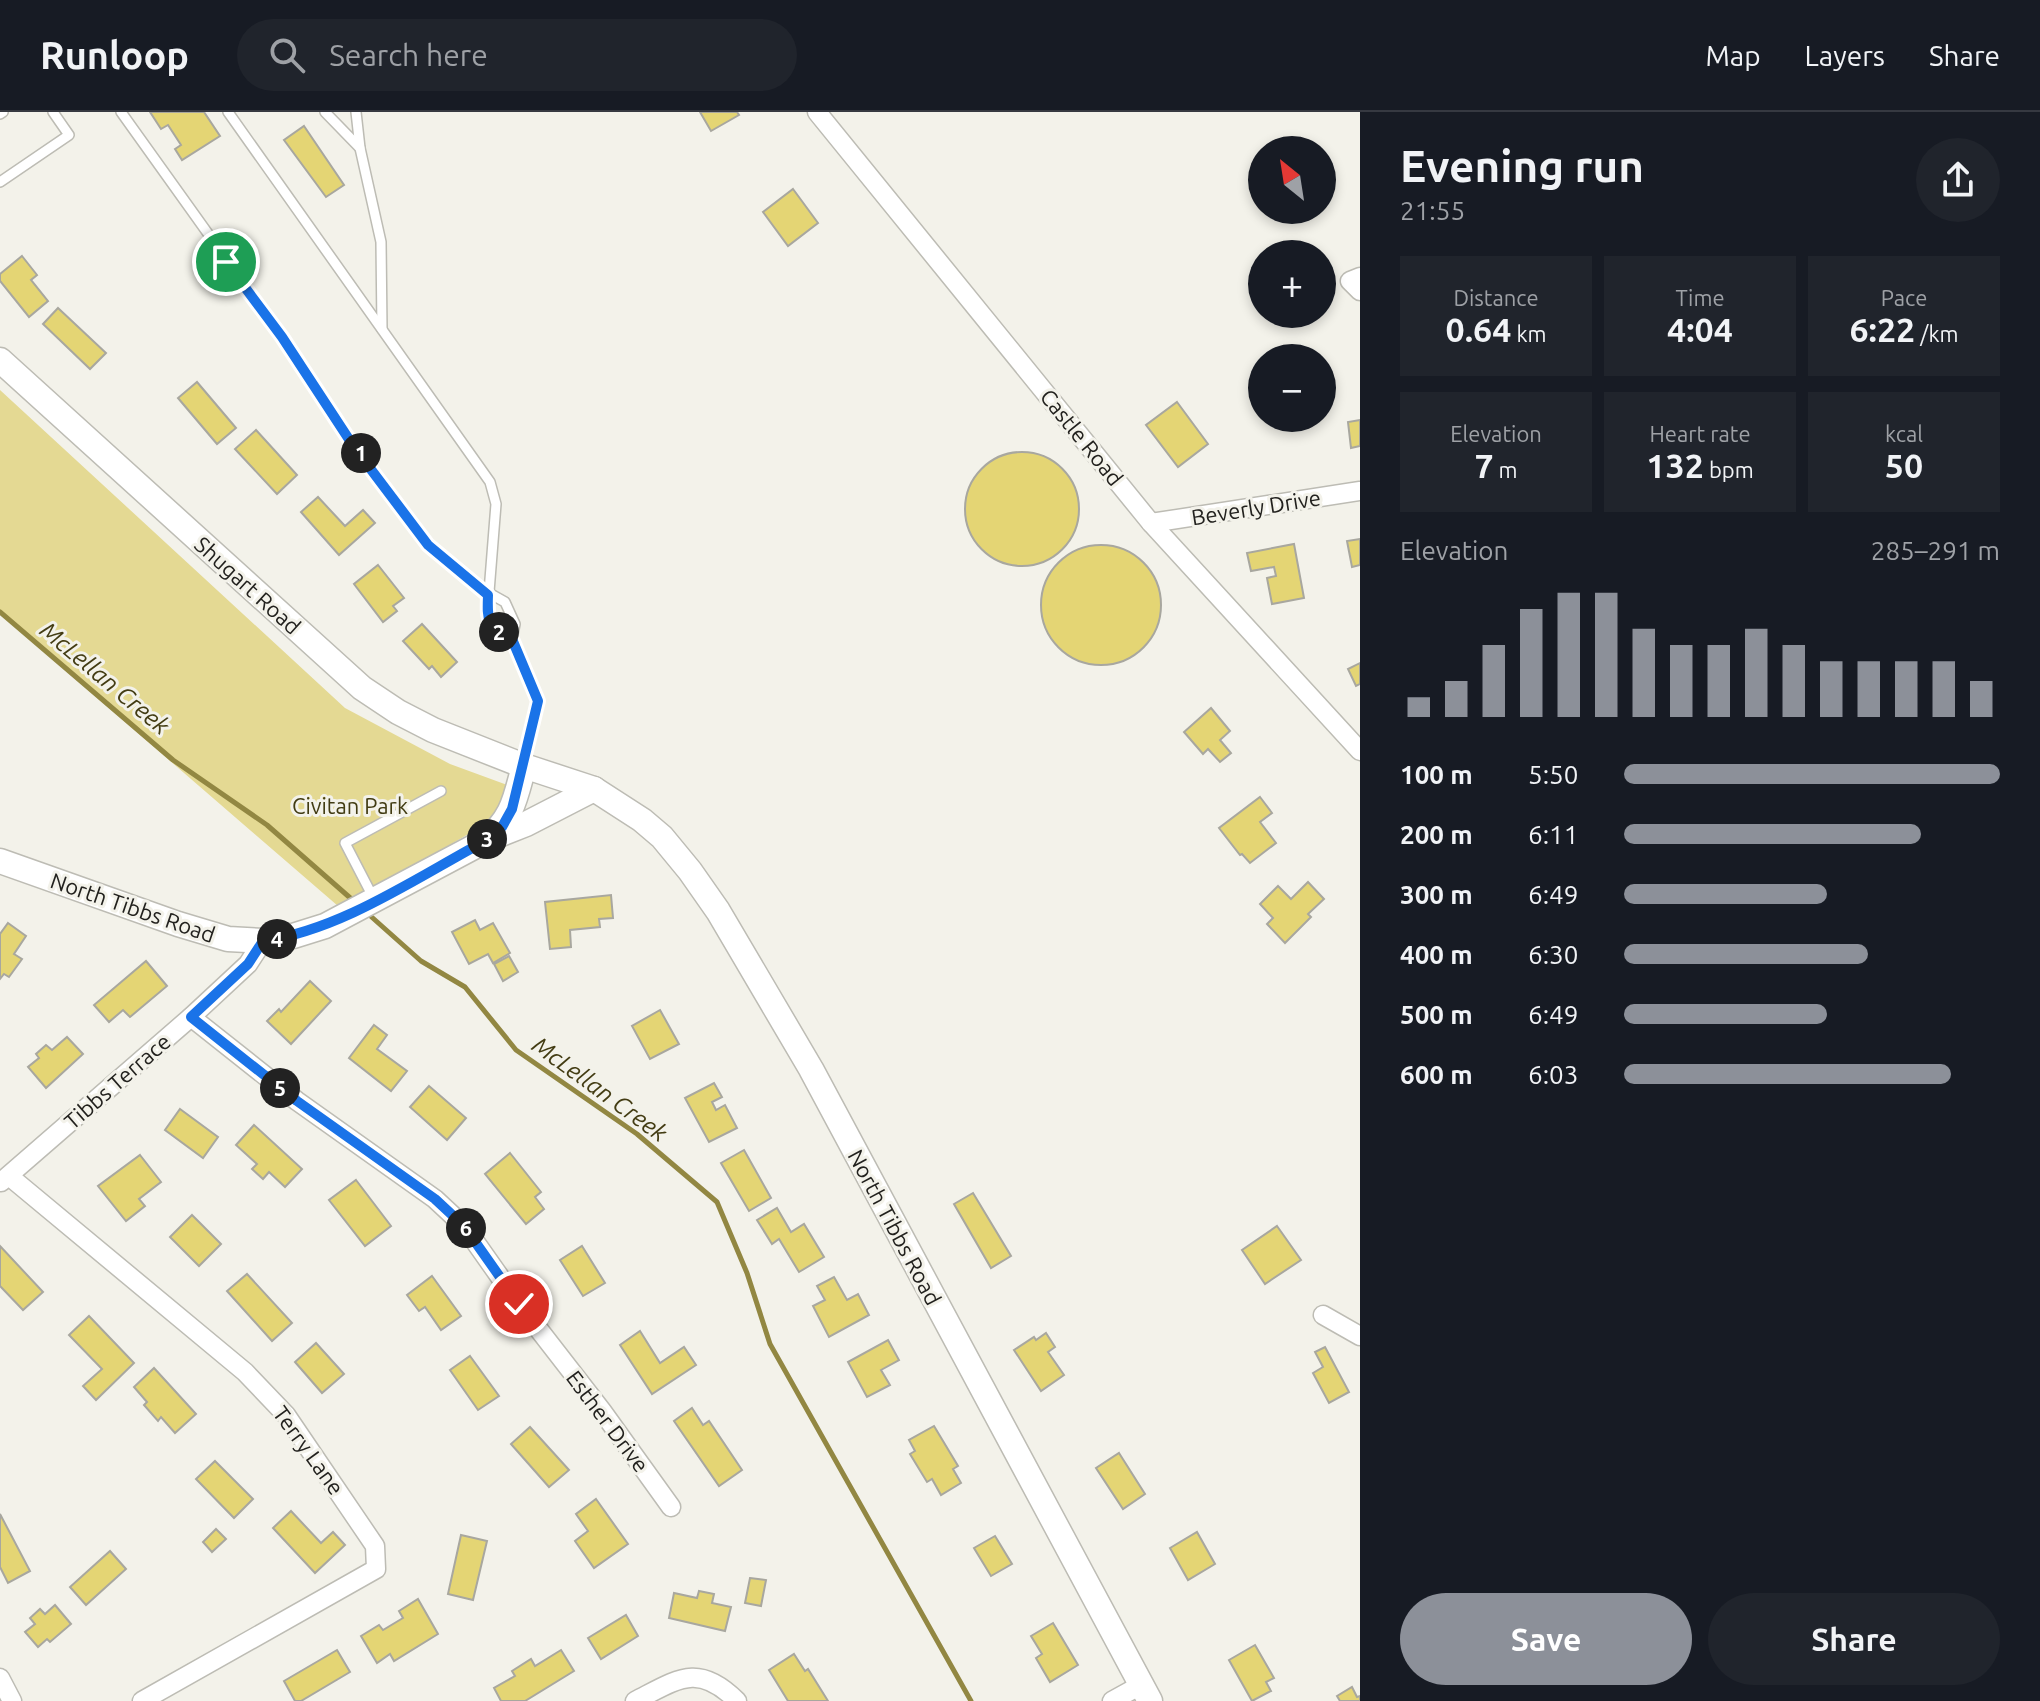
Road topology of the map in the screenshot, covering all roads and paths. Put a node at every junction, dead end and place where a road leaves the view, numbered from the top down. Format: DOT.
graph roads {
  1 [pos="53,112"];
  2 [pos="121,112"];
  3 [pos="228,112"];
  4 [pos="325,112"];
  5 [pos="356,112"];
  6 [pos="817,112"];
  7 [pos="360,148"];
  8 [pos="0,182"];
  9 [pos="382,329"];
  10 [pos="0,360"];
  11 [pos="1360,491"];
  12 [pos="1151,523"];
  13 [pos="488,595"];
  14 [pos="512,639"];
  15 [pos="1359,749"];
  16 [pos="524,766"];
  17 [pos="594,789"];
  18 [pos="441,791"];
  19 [pos="485,841"];
  20 [pos="0,861"];
  21 [pos="372,901"];
  22 [pos="263,941"];
  23 [pos="191,1017"];
  24 [pos="5,1180"];
  25 [pos="1323,1315"];
  26 [pos="1360,1336"];
  27 [pos="671,1507"];
  28 [pos="0,1678"];
  29 [pos="1145,1693"];
  30 [pos="12,1701"];
  31 [pos="142,1701"];
  32 [pos="635,1701"];
  33 [pos="737,1701"];
  34 [pos="1112,1701"];
  1 -- 8 [label="lane"];
  2 -- 13 [label="lane"];
  3 -- 9 [label="lane"];
  4 -- 7 [label="lane"];
  5 -- 7 [label="lane"];
  6 -- 12 [label="street, Castle Road"];
  7 -- 9 [label="lane"];
  9 -- 13 [label="lane"];
  10 -- 16 [label="street, Shugart Road"];
  11 -- 12 [label="street, Beverly Drive"];
  12 -- 15 [label="street, Castle Road"];
  13 -- 14 [label="lane"];
  13 -- 14 [label="lane"];
  14 -- 16 [label="lane"];
  16 -- 17 [label="street, North Tibbs Road"];
  16 -- 19 [label="street, North Tibbs Road"];
  17 -- 19 [label="street, North Tibbs Road"];
  17 -- 29 [label="street, North Tibbs Road"];
  18 -- 21 [label="lane"];
  19 -- 21 [label="street, North Tibbs Road"];
  20 -- 22 [label="street, North Tibbs Road"];
  21 -- 22 [label="street, North Tibbs Road"];
  22 -- 23 [label="street, Tibbs Terrace"];
  23 -- 24 [label="street, Tibbs Terrace"];
  23 -- 27 [label="street, Esther Drive"];
  24 -- 31 [label="street, Terry Lane"];
  25 -- 26 [label="street"];
  28 -- 30 [label="street"];
  29 -- 34 [label="street"];
  32 -- 33 [label="street"];
}
